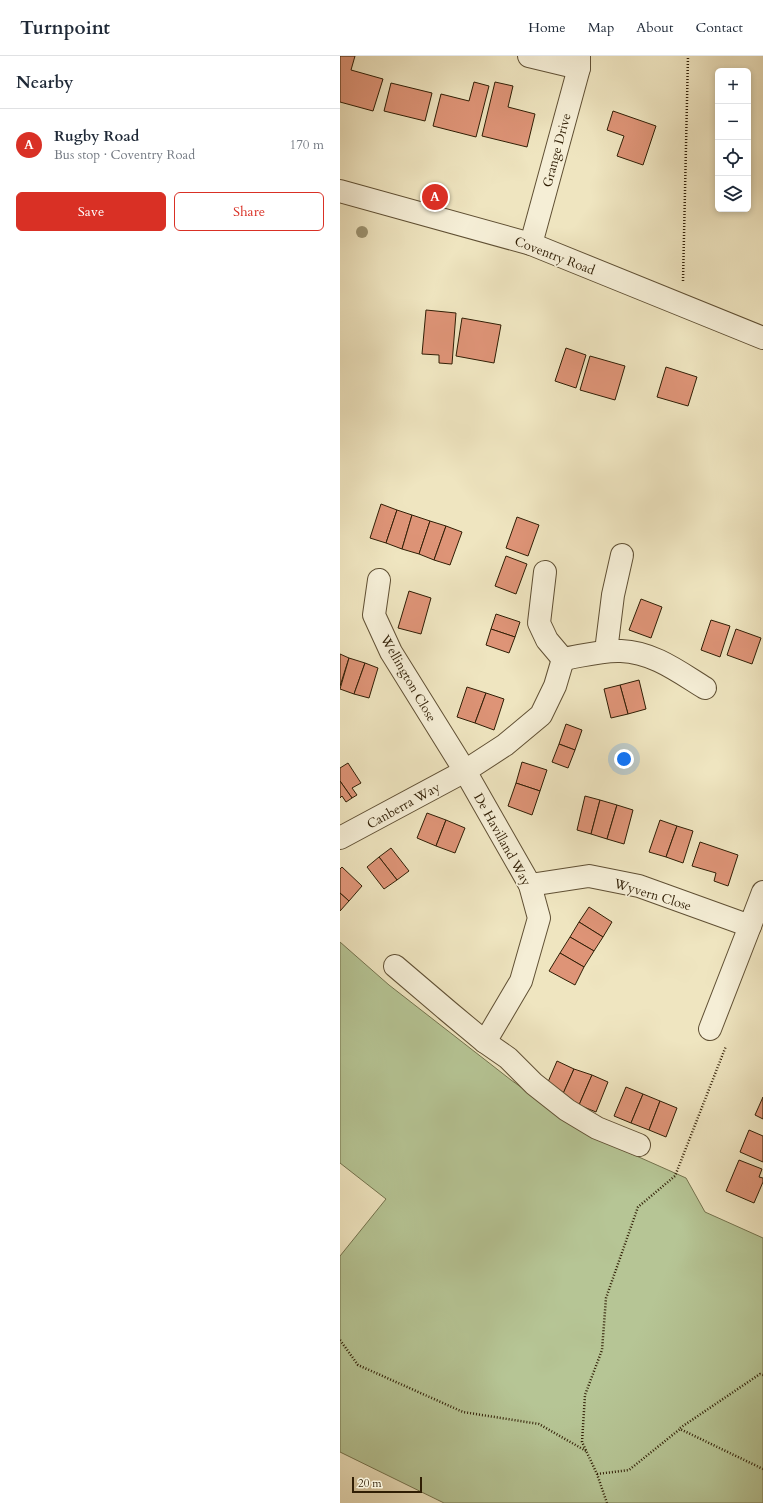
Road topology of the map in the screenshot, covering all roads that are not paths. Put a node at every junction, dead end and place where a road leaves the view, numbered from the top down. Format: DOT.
graph roads {
  1 [pos="528,56"];
  2 [pos="579,62"];
  3 [pos="340,191"];
  4 [pos="531,244"];
  5 [pos="763,338"];
  6 [pos="622,555"];
  7 [pos="544,572"];
  8 [pos="379,580"];
  9 [pos="614,651"];
  10 [pos="563,659"];
  11 [pos="705,688"];
  12 [pos="465,771"];
  13 [pos="340,838"];
  14 [pos="530,885"];
  15 [pos="763,892"];
  16 [pos="750,926"];
  17 [pos="395,966"];
  18 [pos="710,1029"];
  19 [pos="485,1042"];
  20 [pos="639,1145"];
  1 -- 2 [label="street"];
  2 -- 4 [label="street, Grange Drive"];
  3 -- 4 [label="street, Coventry Road"];
  4 -- 5 [label="street, Coventry Road"];
  6 -- 9 [label="street"];
  7 -- 10 [label="street"];
  8 -- 12 [label="street, Wellington Close"];
  9 -- 10 [label="street"];
  9 -- 11 [label="street"];
  10 -- 12 [label="street, Canberra Way"];
  12 -- 13 [label="street, Canberra Way"];
  12 -- 14 [label="street, De Havilland Way"];
  14 -- 16 [label="street, Wyvern Close"];
  14 -- 19 [label="street, De Havilland Way"];
  15 -- 16 [label="street"];
  16 -- 18 [label="street"];
  17 -- 19 [label="street"];
  19 -- 20 [label="street"];
}
